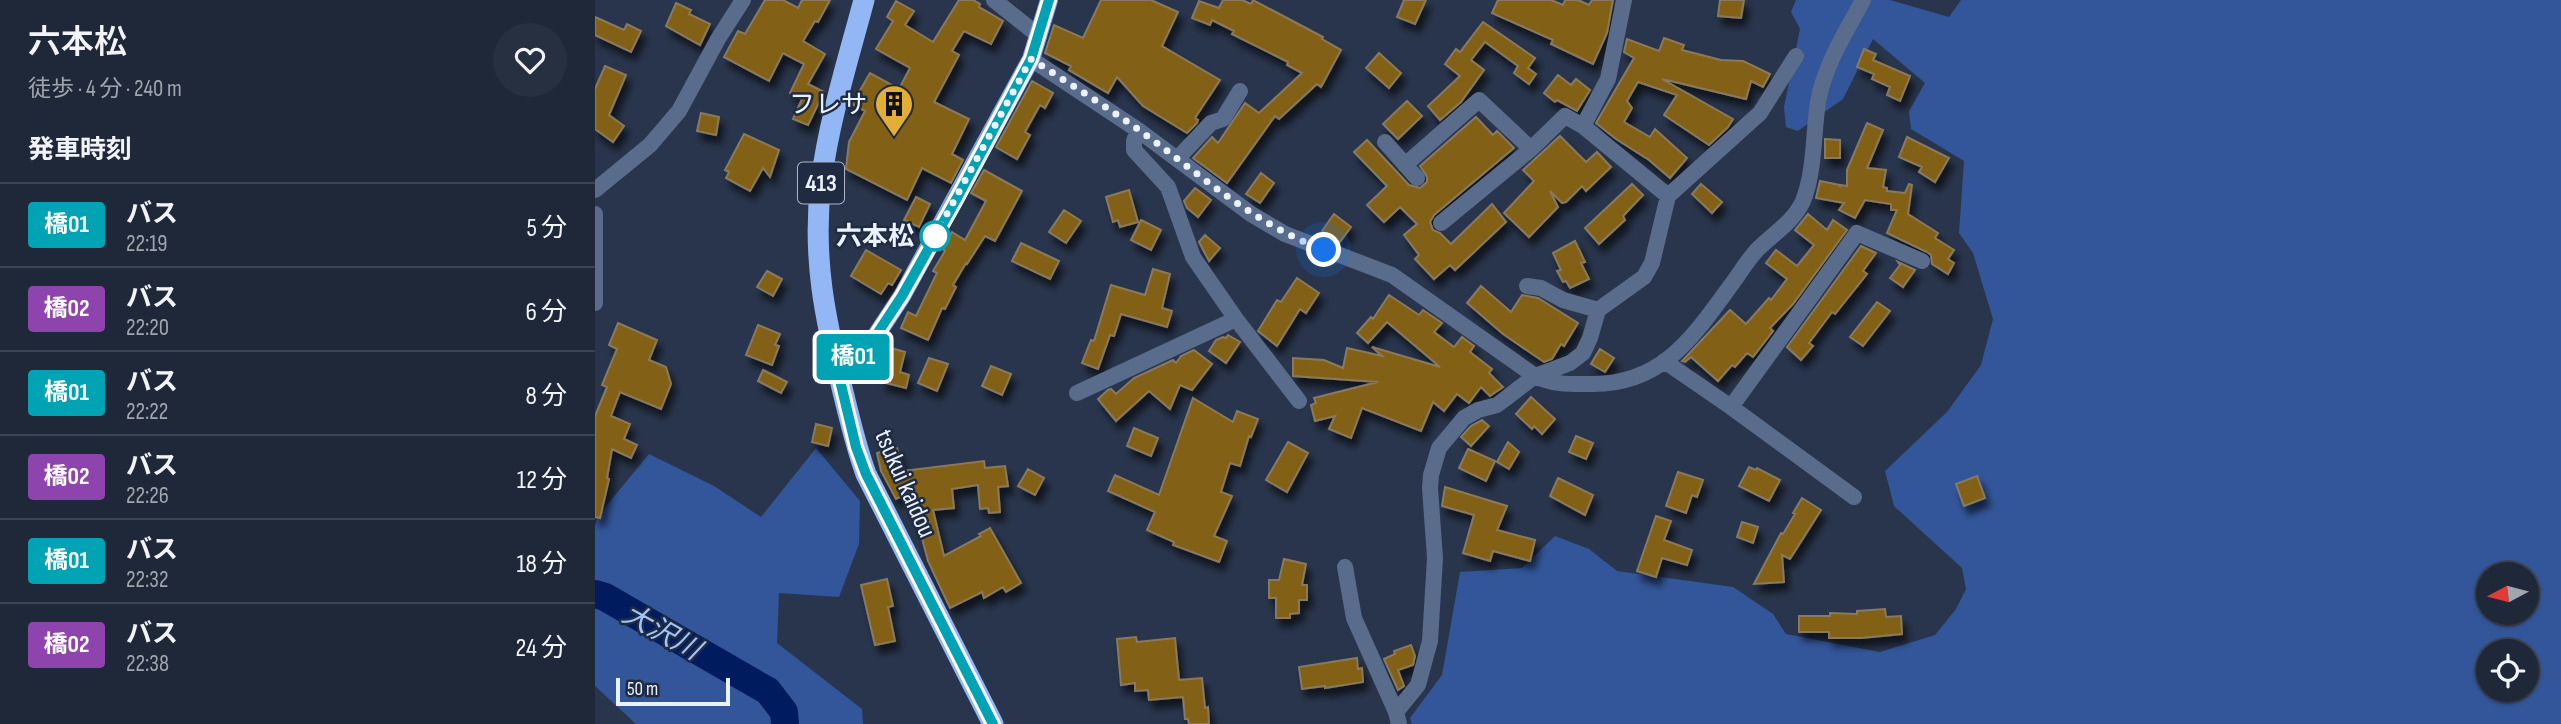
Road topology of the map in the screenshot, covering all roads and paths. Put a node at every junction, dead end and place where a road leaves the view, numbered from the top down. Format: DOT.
graph roads {
  1 [pos="743,0"];
  2 [pos="864,0"];
  3 [pos="994,0"];
  4 [pos="1049,0"];
  5 [pos="1624,0"];
  6 [pos="1863,0"];
  7 [pos="1039,36"];
  8 [pos="1796,56"];
  9 [pos="1031,59"];
  10 [pos="1240,91"];
  11 [pos="1583,125"];
  12 [pos="1138,130"];
  13 [pos="1385,142"];
  14 [pos="1531,149"];
  15 [pos="1177,159"];
  16 [pos="1405,165"];
  17 [pos="1417,178"];
  18 [pos="595,190"];
  19 [pos="1668,196"];
  20 [pos="595,214"];
  21 [pos="1441,223"];
  22 [pos="1922,261"];
  23 [pos="1527,286"];
  24 [pos="595,303"];
  25 [pos="1598,310"];
  26 [pos="1236,319"];
  27 [pos="1664,361"];
  28 [pos="837,368"];
  29 [pos="1535,376"];
  30 [pos="1077,393"];
  31 [pos="1299,401"];
  32 [pos="1731,407"];
  33 [pos="1854,497"];
  34 [pos="1345,567"];
  35 [pos="1397,718"];
  36 [pos="993,724"];
  1 -- 18 [label="street"];
  2 -- 28 [label="highway, tsukui kaidou / 413"];
  3 -- 7 [label="street"];
  4 -- 7 [label="main road"];
  5 -- 11 [label="street"];
  6 -- 27 [label="street"];
  7 -- 9 [label="main road"];
  8 -- 19 [label="street"];
  9 -- 12 [label="street"];
  9 -- 28 [label="main road"];
  10 -- 15 [label="street"];
  11 -- 14 [label="street"];
  11 -- 19 [label="street"];
  12 -- 15 [label="street"];
  12 -- 26 [label="street"];
  13 -- 16 [label="street"];
  14 -- 16 [label="street"];
  14 -- 21 [label="street"];
  15 -- 29 [label="street"];
  16 -- 17 [label="street"];
  19 -- 25 [label="street"];
  20 -- 24 [label="street"];
  22 -- 32 [label="street"];
  23 -- 25 [label="street"];
  25 -- 29 [label="street"];
  26 -- 30 [label="street"];
  26 -- 31 [label="street"];
  27 -- 29 [label="street"];
  27 -- 32 [label="street"];
  28 -- 36 [label="highway, tsukui kaidou / 413"];
  29 -- 35 [label="street"];
  32 -- 33 [label="street"];
  34 -- 35 [label="street"];
}
